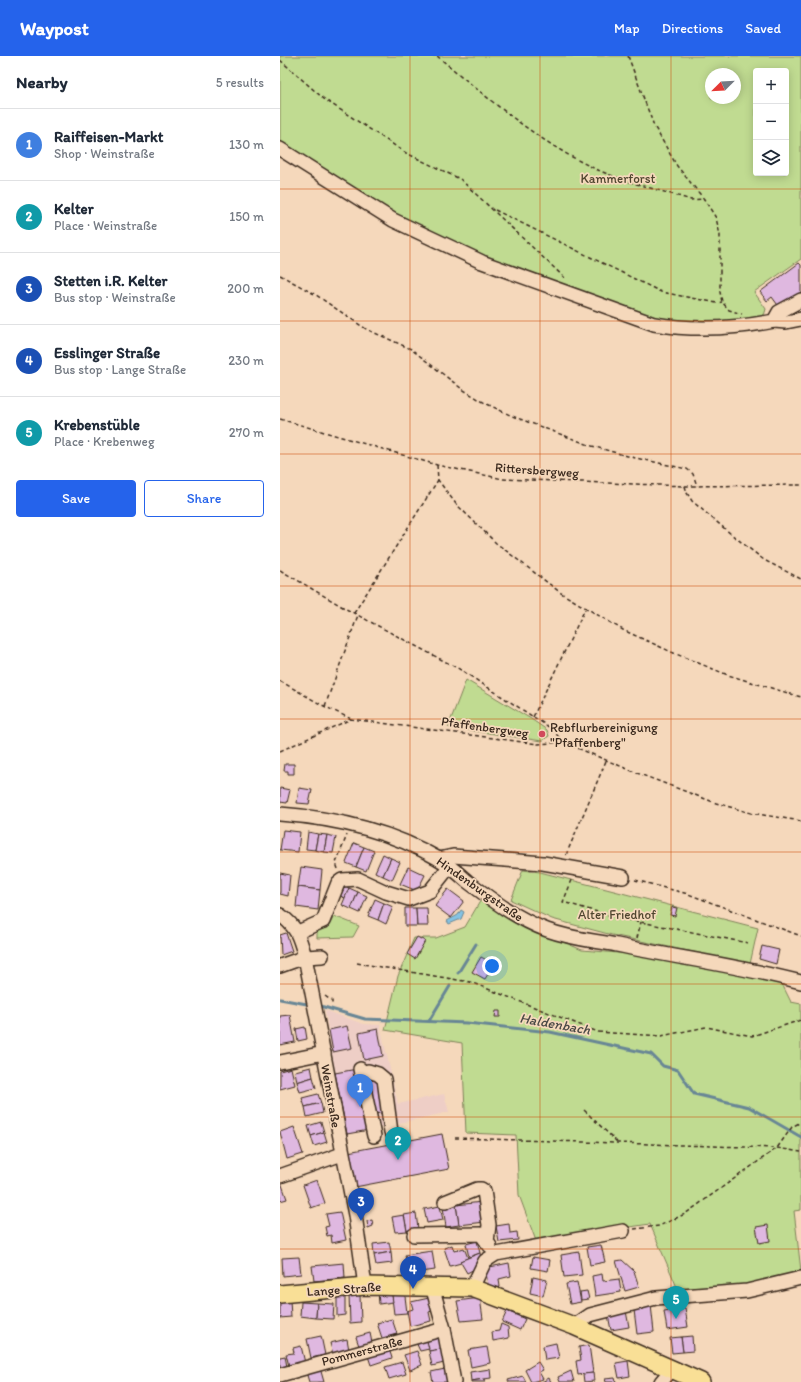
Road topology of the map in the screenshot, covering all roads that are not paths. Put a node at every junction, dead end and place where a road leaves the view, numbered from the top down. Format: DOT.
graph roads {
  1 [pos="280,149"];
  2 [pos="801,300"];
  3 [pos="801,319"];
  4 [pos="774,321"];
  5 [pos="280,814"];
  6 [pos="444,863"];
  7 [pos="623,877"];
  8 [pos="280,915"];
  9 [pos="298,932"];
  10 [pos="322,956"];
  11 [pos="305,957"];
  12 [pos="280,966"];
  13 [pos="801,982"];
  14 [pos="324,1053"];
  15 [pos="280,1062"];
  16 [pos="391,1132"];
  17 [pos="374,1136"];
  18 [pos="342,1154"];
  19 [pos="280,1176"];
  20 [pos="445,1202"];
  21 [pos="623,1231"];
  22 [pos="414,1235"];
  23 [pos="487,1242"];
  24 [pos="496,1254"];
  25 [pos="801,1278"];
  26 [pos="364,1286"];
  27 [pos="432,1286"];
  28 [pos="472,1288"];
  29 [pos="280,1294"];
  30 [pos="574,1326"];
  31 [pos="444,1329"];
  32 [pos="673,1368"];
  33 [pos="280,1375"];
  34 [pos="454,1382"];
  35 [pos="661,1382"];
  36 [pos="702,1382"];
  1 -- 4 [label="street"];
  2 -- 4 [label="street"];
  3 -- 4 [label="street"];
  5 -- 6 [label="street, Hindenburgstraße"];
  6 -- 7 [label="street"];
  6 -- 9 [label="street"];
  6 -- 13 [label="street, Hindenburgstraße"];
  8 -- 9 [label="street, Weinstraße"];
  9 -- 11 [label="street, Weinstraße"];
  10 -- 11 [label="street"];
  11 -- 12 [label="street"];
  11 -- 14 [label="street, Weinstraße"];
  14 -- 15 [label="street"];
  14 -- 18 [label="street, Weinstraße"];
  16 -- 17 [label="street"];
  18 -- 19 [label="street"];
  18 -- 26 [label="street, Weinstraße"];
  20 -- 23 [label="street"];
  21 -- 24 [label="street"];
  22 -- 23 [label="street"];
  23 -- 24 [label="street"];
  24 -- 28 [label="street"];
  25 -- 30 [label="street"];
  26 -- 27 [label="main road, Lange Straße"];
  26 -- 29 [label="main road, Lange Straße"];
  27 -- 28 [label="main road, Lange Straße"];
  27 -- 31 [label="street"];
  28 -- 30 [label="main road, Lange Straße"];
  30 -- 32 [label="main road, Lange Straße"];
  31 -- 33 [label="street, Pommerstraße"];
  31 -- 34 [label="street"];
  32 -- 35 [label="street"];
  32 -- 36 [label="main road, Lange Straße"];
}
